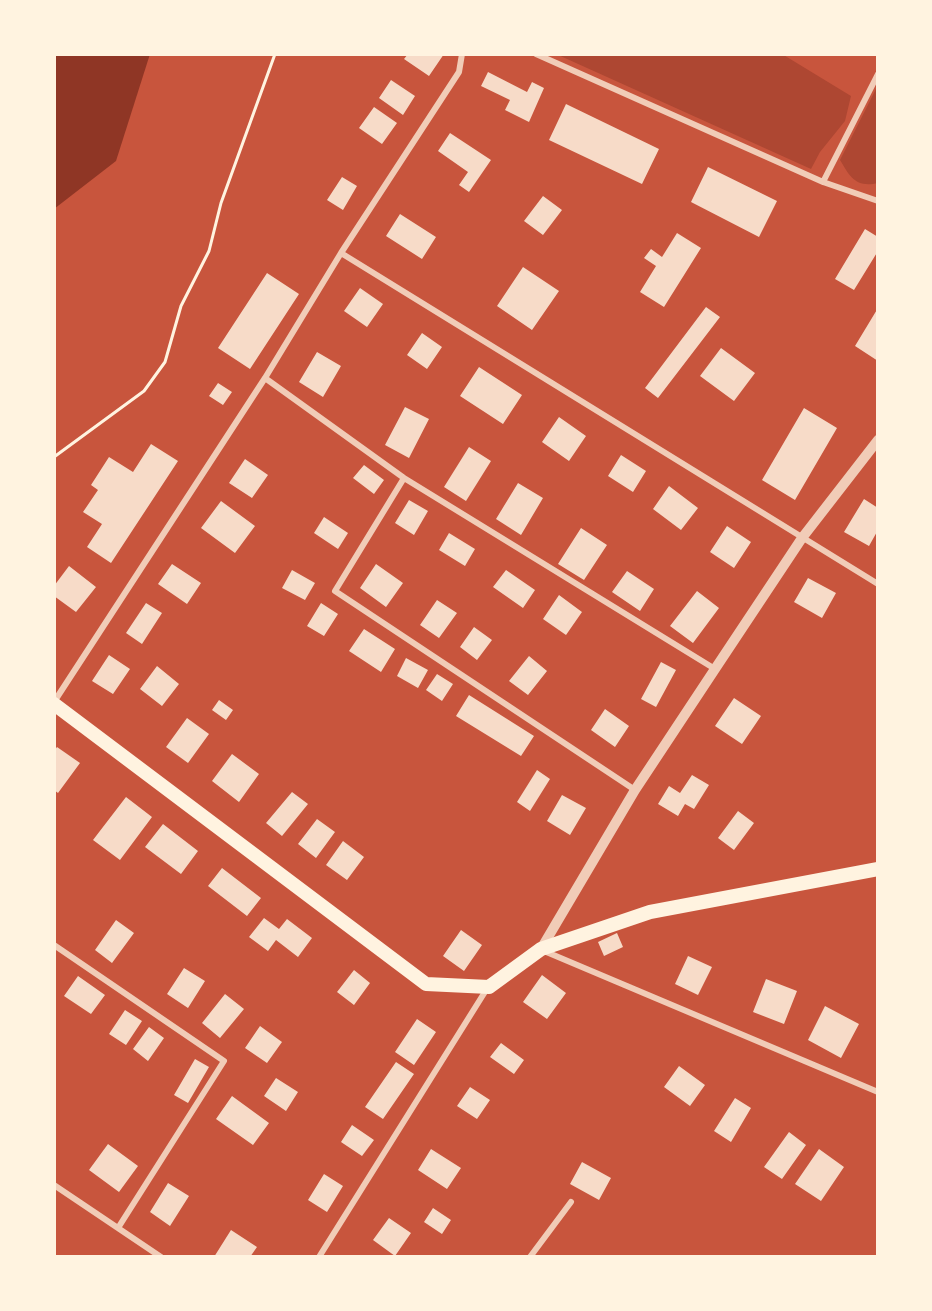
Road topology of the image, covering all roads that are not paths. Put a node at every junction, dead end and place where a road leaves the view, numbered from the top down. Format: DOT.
graph roads {
  1 [pos="462,54"];
  2 [pos="536,54"];
  3 [pos="878,74"];
  4 [pos="823,182"];
  5 [pos="878,201"];
  6 [pos="341,253"];
  7 [pos="264,378"];
  8 [pos="878,440"];
  9 [pos="404,478"];
  10 [pos="802,538"];
  11 [pos="878,584"];
  12 [pos="715,669"];
  13 [pos="54,702"];
  14 [pos="635,790"];
  15 [pos="878,869"];
  16 [pos="54,945"];
  17 [pos="541,950"];
  18 [pos="489,987"];
  19 [pos="878,1092"];
  20 [pos="54,1185"];
  21 [pos="572,1202"];
  22 [pos="118,1228"];
  23 [pos="161,1257"];
  24 [pos="319,1257"];
  25 [pos="530,1257"];
  1 -- 6 [label="street"];
  2 -- 4 [label="street"];
  3 -- 4 [label="street"];
  4 -- 5 [label="street"];
  6 -- 7 [label="street"];
  6 -- 10 [label="street"];
  7 -- 9 [label="street"];
  7 -- 13 [label="street"];
  8 -- 10 [label="street"];
  9 -- 12 [label="street"];
  9 -- 14 [label="street"];
  10 -- 11 [label="street"];
  10 -- 12 [label="street"];
  12 -- 14 [label="street"];
  13 -- 18 [label="main road"];
  14 -- 17 [label="street"];
  15 -- 17 [label="main road"];
  16 -- 22 [label="street"];
  17 -- 18 [label="main road"];
  17 -- 19 [label="street"];
  18 -- 24 [label="street"];
  20 -- 22 [label="street"];
  21 -- 25 [label="street"];
  22 -- 23 [label="street"];
}
